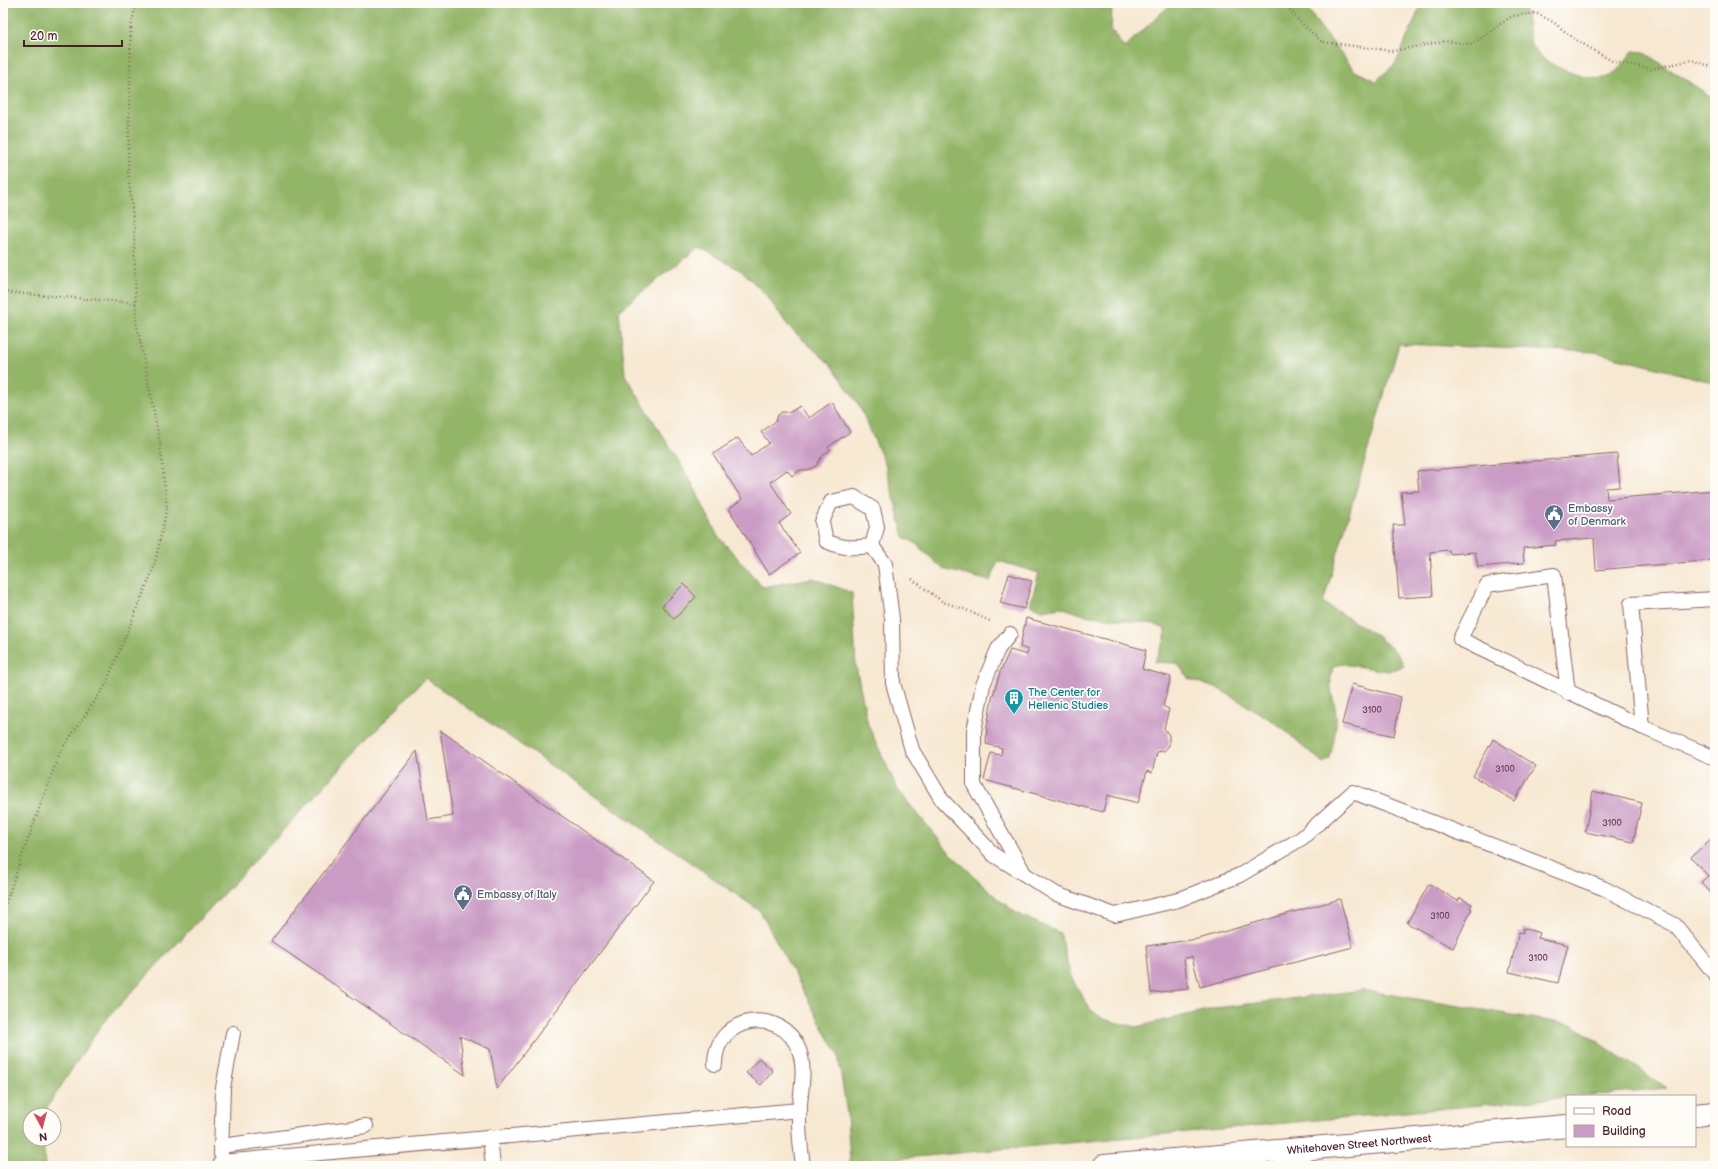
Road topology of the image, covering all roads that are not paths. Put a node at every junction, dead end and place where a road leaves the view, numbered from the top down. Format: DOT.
graph roads {
  1 [pos="872,546"];
  2 [pos="1715,599"];
  3 [pos="1010,634"];
  4 [pos="1568,693"];
  5 [pos="1642,727"];
  6 [pos="1715,758"];
  7 [pos="1026,875"];
  8 [pos="1715,974"];
  9 [pos="233,1033"];
  10 [pos="715,1064"];
  11 [pos="800,1110"];
  12 [pos="1715,1113"];
  13 [pos="1696,1115"];
  14 [pos="366,1126"];
  15 [pos="1566,1126"];
  16 [pos="490,1137"];
  17 [pos="221,1146"];
  18 [pos="221,1164"];
  19 [pos="493,1166"];
  20 [pos="803,1166"];
  21 [pos="1104,1166"];
  1 -- 7 [label="lane"];
  2 -- 5 [label="lane"];
  3 -- 7 [label="lane"];
  4 -- 4 [label="lane"];
  4 -- 5 [label="lane"];
  5 -- 6 [label="lane"];
  7 -- 8 [label="lane"];
  9 -- 17 [label="lane"];
  10 -- 11 [label="lane"];
  11 -- 16 [label="lane"];
  11 -- 20 [label="lane"];
  12 -- 13 [label="street"];
  14 -- 17 [label="lane"];
  15 -- 21 [label="street, Whitehaven Street Northwest"];
  16 -- 18 [label="lane"];
  16 -- 19 [label="lane"];
  17 -- 18 [label="lane"];
}
